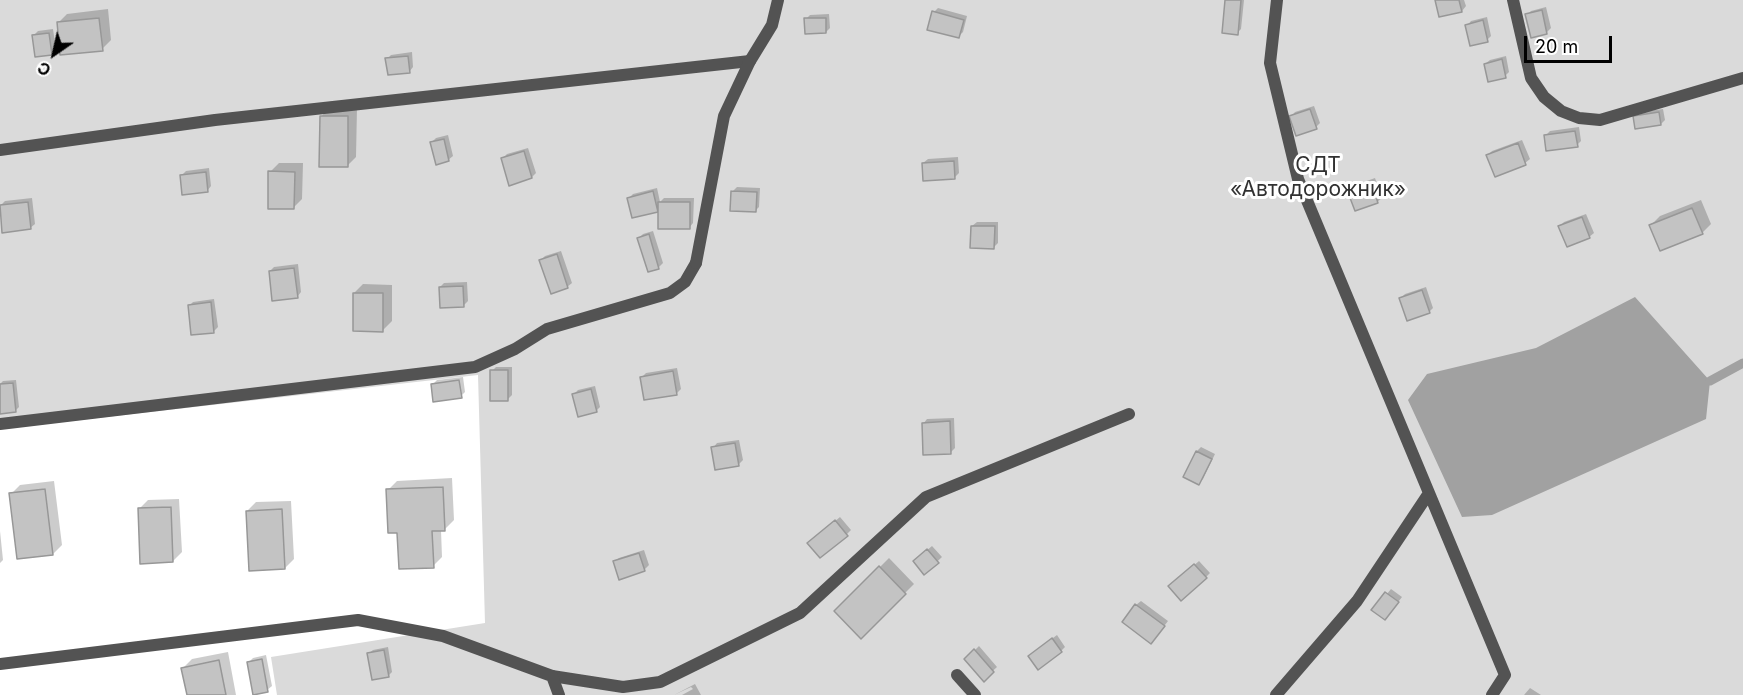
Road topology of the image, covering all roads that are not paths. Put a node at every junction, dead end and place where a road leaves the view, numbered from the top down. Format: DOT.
graph roads {
  1 [pos="778,0"];
  2 [pos="1277,0"];
  3 [pos="1513,0"];
  4 [pos="750,61"];
  5 [pos="1743,78"];
  6 [pos="0,150"];
  7 [pos="1129,414"];
  8 [pos="0,424"];
  9 [pos="1429,493"];
  10 [pos="0,664"];
  11 [pos="957,675"];
  12 [pos="552,676"];
  13 [pos="559,695"];
  14 [pos="975,695"];
  15 [pos="1276,695"];
  16 [pos="1492,695"];
  1 -- 4 [label="street"];
  2 -- 9 [label="street"];
  3 -- 5 [label="street"];
  4 -- 6 [label="street"];
  4 -- 8 [label="street"];
  7 -- 12 [label="street"];
  9 -- 15 [label="street"];
  9 -- 16 [label="street"];
  10 -- 12 [label="street"];
  11 -- 14 [label="street"];
  12 -- 13 [label="street"];
}
